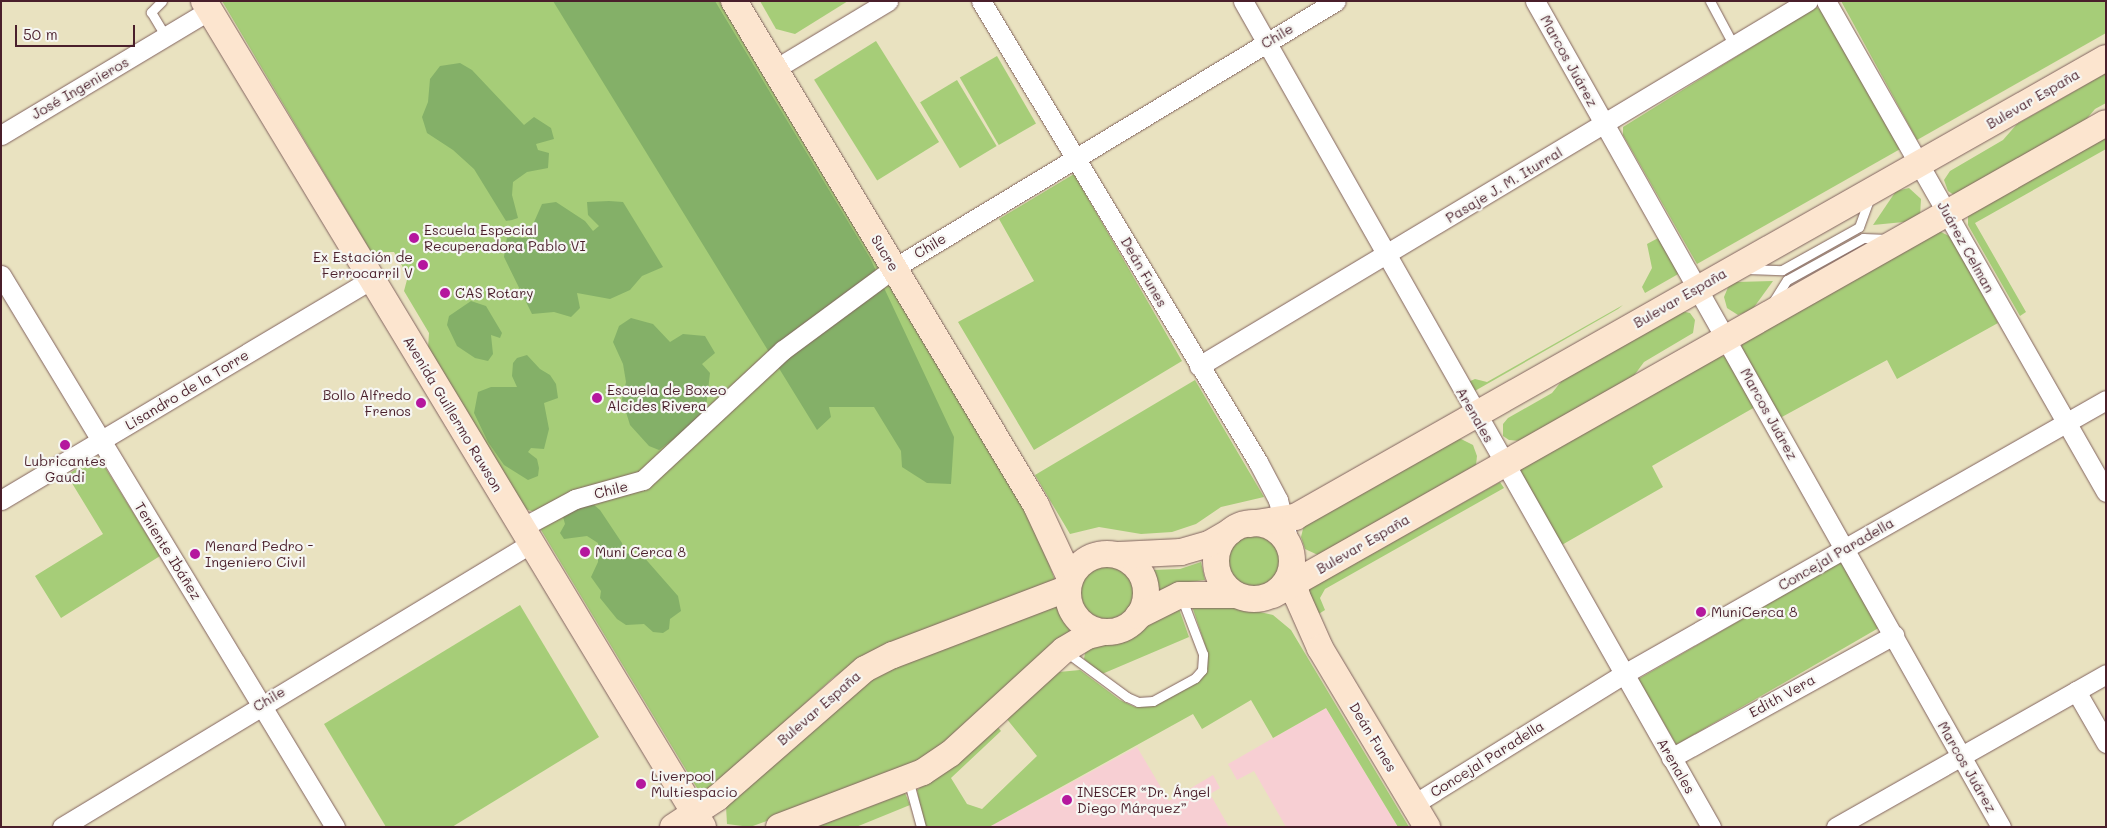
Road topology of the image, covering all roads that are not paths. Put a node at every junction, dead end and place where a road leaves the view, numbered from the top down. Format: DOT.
graph roads {
  1 [pos="162,1"];
  2 [pos="734,1"];
  3 [pos="888,1"];
  4 [pos="981,1"];
  5 [pos="1243,1"];
  6 [pos="1336,1"];
  7 [pos="1535,1"];
  8 [pos="1710,1"];
  9 [pos="1808,1"];
  10 [pos="1826,1"];
  11 [pos="207,6"];
  12 [pos="166,38"];
  13 [pos="1267,42"];
  14 [pos="1734,46"];
  15 [pos="2106,58"];
  16 [pos="774,69"];
  17 [pos="2106,123"];
  18 [pos="1605,125"];
  19 [pos="1,135"];
  20 [pos="1077,158"];
  21 [pos="1920,164"];
  22 [pos="1947,213"];
  23 [pos="1384,256"];
  24 [pos="894,268"];
  25 [pos="1,275"];
  26 [pos="372,279"];
  27 [pos="1698,288"];
  28 [pos="1726,338"];
  29 [pos="1199,366"];
  30 [pos="2106,400"];
  31 [pos="1475,414"];
  32 [pos="2066,423"];
  33 [pos="101,442"];
  34 [pos="1504,464"];
  35 [pos="2106,492"];
  36 [pos="1,500"];
  37 [pos="1036,504"];
  38 [pos="1284,519"];
  39 [pos="1240,528"];
  40 [pos="525,536"];
  41 [pos="1845,549"];
  42 [pos="1106,555"];
  43 [pos="1273,581"];
  44 [pos="1069,583"];
  45 [pos="1180,595"];
  46 [pos="1138,616"];
  47 [pos="1104,632"];
  48 [pos="1894,635"];
  49 [pos="1320,648"];
  50 [pos="1064,650"];
  51 [pos="1624,674"];
  52 [pos="2106,674"];
  53 [pos="2076,691"];
  54 [pos="262,704"];
  55 [pos="2106,743"];
  56 [pos="1960,756"];
  57 [pos="1671,758"];
  58 [pos="908,779"];
  59 [pos="1414,804"];
  60 [pos="699,820"];
  61 [pos="1846,824"];
  62 [pos="62,827"];
  63 [pos="335,827"];
  64 [pos="673,827"];
  65 [pos="779,827"];
  66 [pos="921,827"];
  67 [pos="1427,827"];
  68 [pos="1711,827"];
  69 [pos="2001,827"];
  1 -- 12 [label="lane"];
  2 -- 16 [label="main road, Sucre"];
  3 -- 16 [label="street"];
  4 -- 20 [label="street, Deán Funes"];
  5 -- 13 [label="street, Arenales"];
  6 -- 13 [label="street, Chile"];
  7 -- 18 [label="street, Marcos Juárez"];
  8 -- 14 [label="lane"];
  9 -- 14 [label="street, Pasaje J. M. Iturral"];
  10 -- 21 [label="street, Juárez Celman"];
  11 -- 12 [label="street, José Ingenieros"];
  11 -- 26 [label="main road, Avenida Guillermo Rawson"];
  12 -- 19 [label="street, José Ingenieros"];
  13 -- 20 [label="street, Chile"];
  13 -- 23 [label="street, Arenales"];
  14 -- 18 [label="street, Pasaje J. M. Iturral"];
  15 -- 21 [label="main road, Bulevar España"];
  16 -- 24 [label="main road, Sucre"];
  17 -- 22 [label="main road, Bulevar España"];
  18 -- 23 [label="street, Pasaje J. M. Iturral"];
  18 -- 27 [label="street, Marcos Juárez"];
  20 -- 24 [label="street, Chile"];
  20 -- 29 [label="street, Deán Funes"];
  21 -- 22 [label="street, Juárez Celman"];
  21 -- 27 [label="main road, Bulevar España"];
  22 -- 28 [label="main road, Bulevar España"];
  22 -- 32 [label="street, Juárez Celman"];
  23 -- 29 [label="street, Pasaje J. M. Iturral"];
  23 -- 31 [label="street, Arenales"];
  24 -- 37 [label="main road, Sucre"];
  24 -- 40 [label="street, Chile"];
  25 -- 33 [label="street, Teniente Ibáñez"];
  26 -- 33 [label="street, Lisandro de la Torre"];
  26 -- 40 [label="main road, Avenida Guillermo Rawson"];
  27 -- 28 [label="street, Marcos Juárez"];
  27 -- 31 [label="main road, Bulevar España"];
  28 -- 34 [label="main road, Bulevar España"];
  28 -- 41 [label="street, Marcos Juárez"];
  29 -- 38 [label="street, Deán Funes"];
  30 -- 32 [label="street, Concejal Paradella"];
  31 -- 34 [label="street, Arenales"];
  31 -- 38 [label="main road, Bulevar España"];
  32 -- 35 [label="street, Juárez Celman"];
  32 -- 41 [label="street, Concejal Paradella"];
  33 -- 36 [label="street, Lisandro de la Torre"];
  33 -- 54 [label="street, Teniente Ibáñez"];
  34 -- 43 [label="main road, Bulevar España"];
  34 -- 51 [label="street, Arenales"];
  37 -- 42 [label="main road, Sucre"];
  37 -- 44 [label="main road, Sucre"];
  38 -- 39 [label="main road, Bulevar España"];
  38 -- 43 [label="street, Deán Funes"];
  39 -- 42 [label="main road, Bulevar España"];
  39 -- 43 [label="main road"];
  39 -- 43 [label="main road"];
  40 -- 54 [label="street, Chile"];
  40 -- 60 [label="main road, Avenida Guillermo Rawson"];
  41 -- 48 [label="street, Marcos Juárez"];
  41 -- 51 [label="street, Concejal Paradella"];
  42 -- 44 [label="main road"];
  42 -- 46 [label="main road"];
  43 -- 45 [label="main road, Bulevar España"];
  43 -- 49 [label="main road, Deán Funes"];
  43 -- 49 [label="main road, Deán Funes"];
  44 -- 47 [label="main road"];
  44 -- 60 [label="main road, Bulevar España"];
  45 -- 46 [label="main road, Bulevar España"];
  45 -- 50 [label="lane"];
  46 -- 47 [label="main road"];
  47 -- 50 [label="main road"];
  48 -- 56 [label="street, Marcos Juárez"];
  48 -- 57 [label="street, Edith Vera"];
  49 -- 59 [label="main road, Deán Funes"];
  50 -- 58 [label="main road"];
  51 -- 57 [label="street, Arenales"];
  51 -- 59 [label="street, Concejal Paradella"];
  52 -- 53 [label="street"];
  53 -- 55 [label="street"];
  53 -- 56 [label="street"];
  54 -- 62 [label="street, Chile"];
  54 -- 63 [label="street, Teniente Ibáñez"];
  56 -- 61 [label="street"];
  56 -- 69 [label="street, Marcos Juárez"];
  57 -- 68 [label="street, Arenales"];
  58 -- 65 [label="main road"];
  58 -- 66 [label="lane"];
  59 -- 67 [label="main road, Deán Funes"];
  60 -- 64 [label="main road, Bulevar España"];
}
